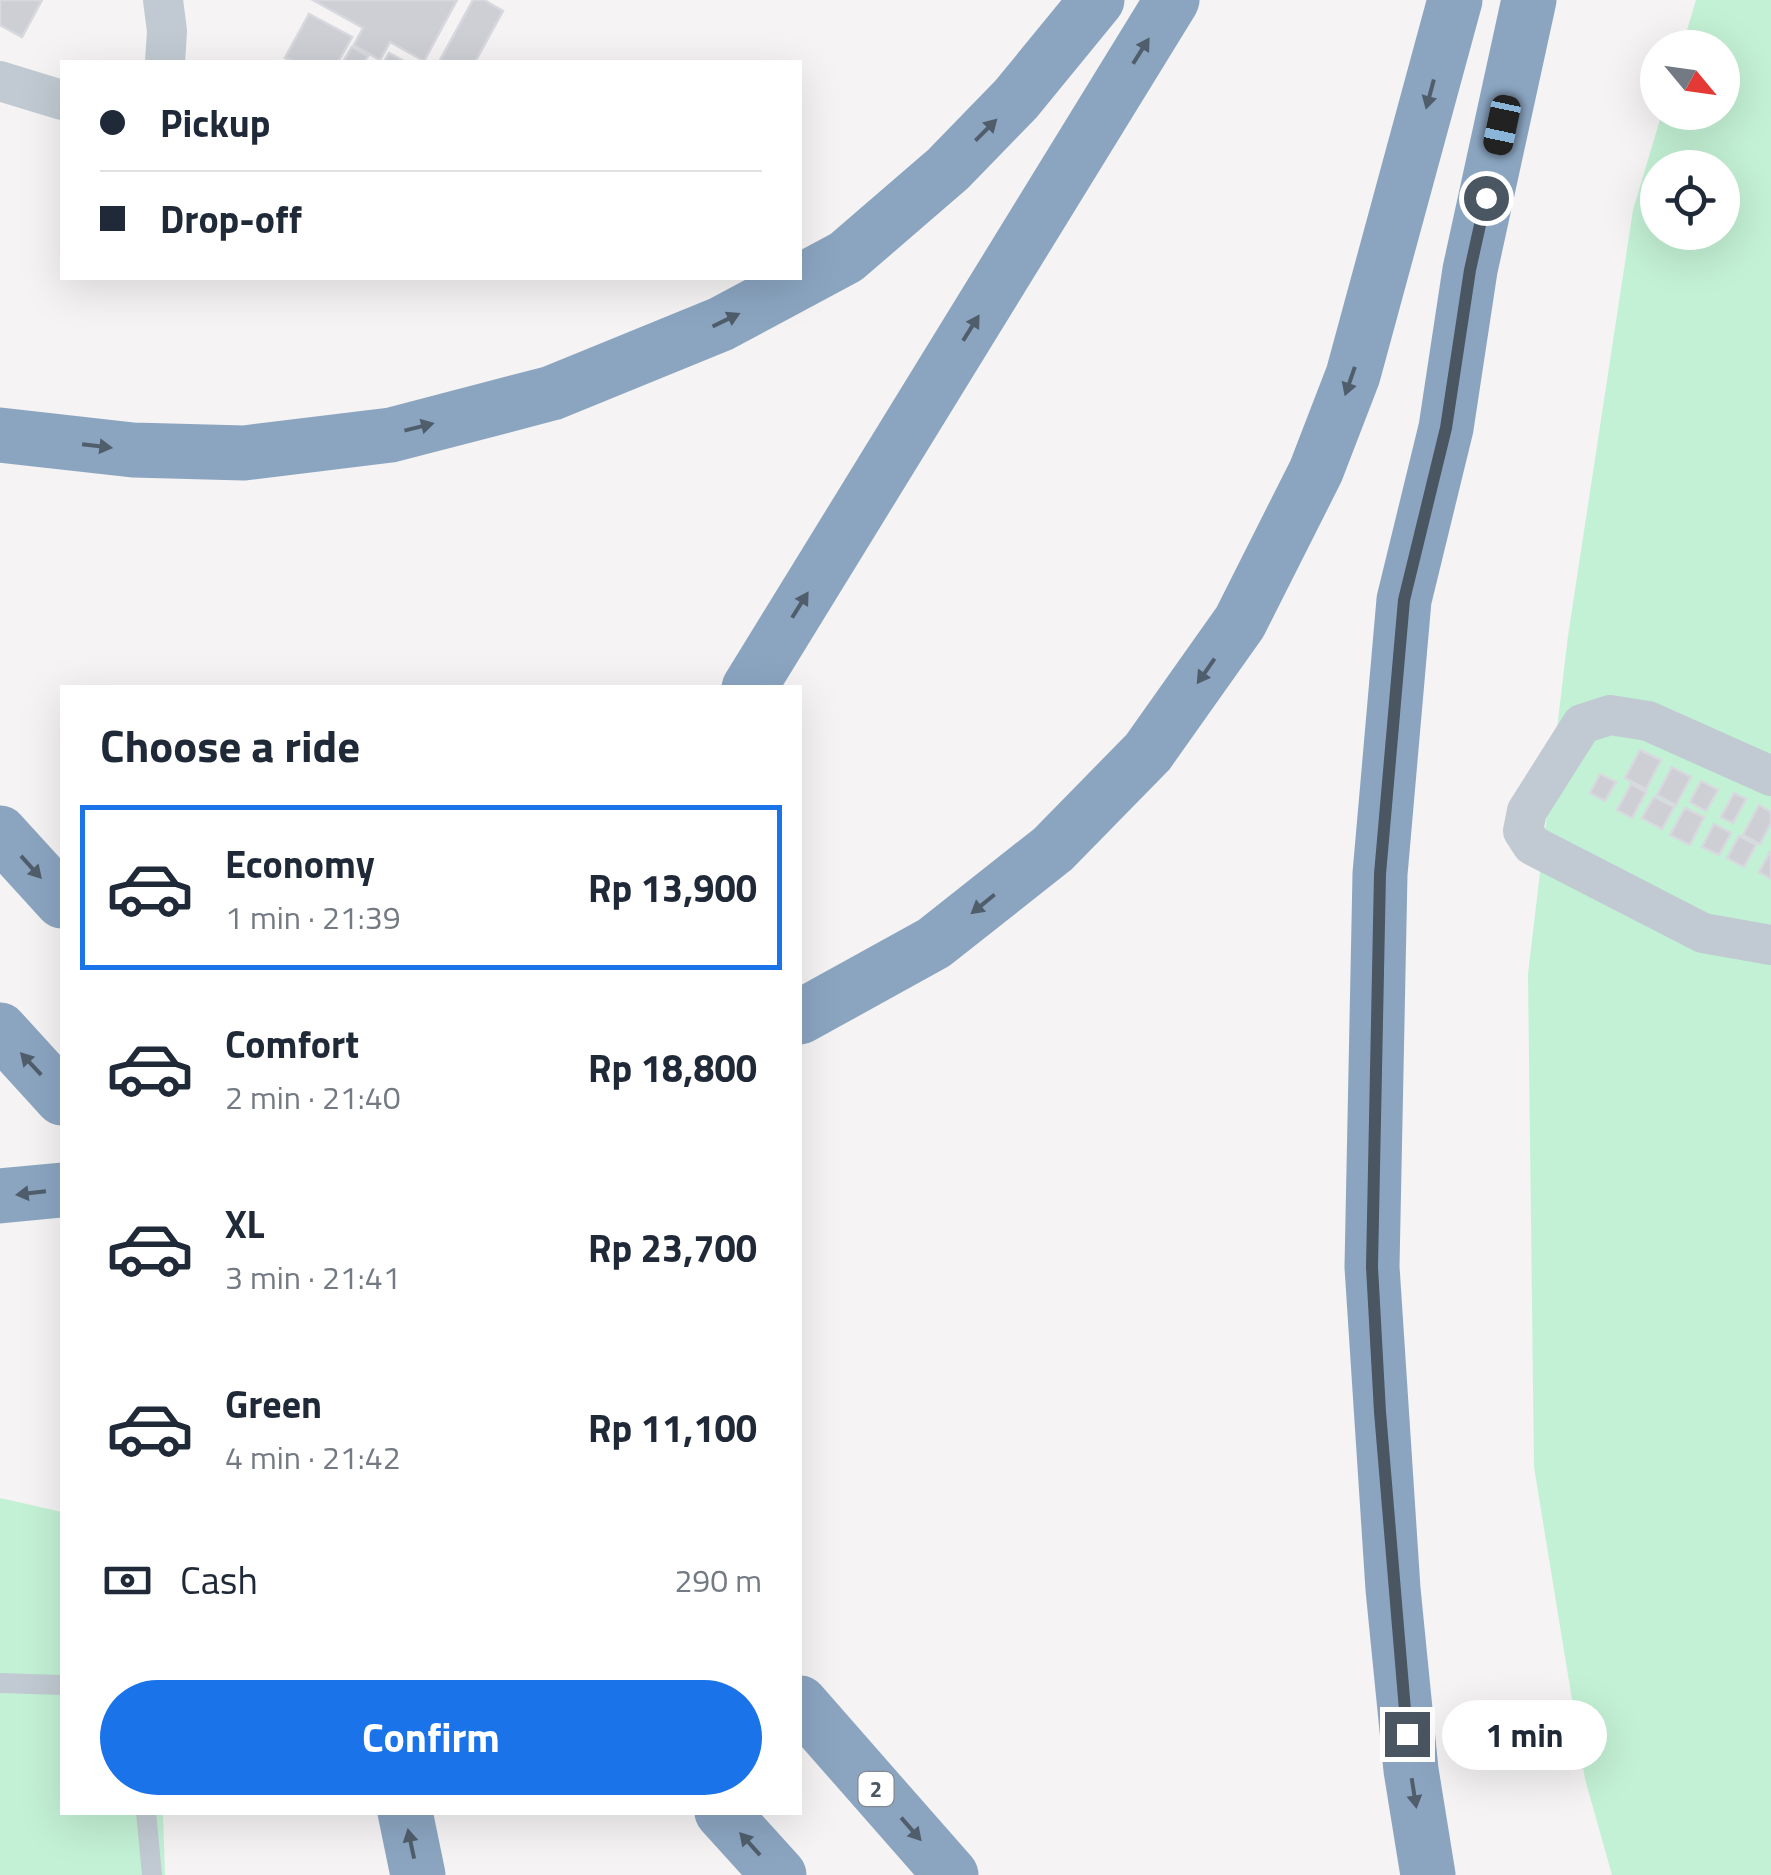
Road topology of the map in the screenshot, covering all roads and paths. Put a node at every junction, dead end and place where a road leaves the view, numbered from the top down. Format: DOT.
graph roads {
  1 [pos="163,0"];
  2 [pos="1097,0"];
  3 [pos="1172,0"];
  4 [pos="1456,0"];
  5 [pos="1530,0"];
  6 [pos="164,60"];
  7 [pos="0,81"];
  8 [pos="60,99"];
  9 [pos="0,435"];
  10 [pos="751,685"];
  11 [pos="1771,776"];
  12 [pos="0,833"];
  13 [pos="60,899"];
  14 [pos="1771,945"];
  15 [pos="802,1015"];
  16 [pos="0,1030"];
  17 [pos="60,1096"];
  18 [pos="60,1190"];
  19 [pos="0,1196"];
  20 [pos="0,1683"];
  21 [pos="60,1685"];
  22 [pos="802,1705"];
  23 [pos="146,1815"];
  24 [pos="406,1815"];
  25 [pos="725,1815"];
  26 [pos="152,1875"];
  27 [pos="418,1875"];
  28 [pos="778,1875"];
  29 [pos="952,1875"];
  30 [pos="1428,1875"];
  1 -- 6 [label="street"];
  9 -- 2 [label="highway, one-way"];
  10 -- 3 [label="highway, one-way"];
  4 -- 15 [label="highway, one-way"];
  5 -- 30 [label="highway, one-way"];
  7 -- 8 [label="street"];
  11 -- 14 [label="street"];
  12 -- 13 [label="highway, one-way"];
  17 -- 16 [label="highway, one-way"];
  18 -- 19 [label="highway, one-way"];
  20 -- 21 [label="lane"];
  22 -- 29 [label="highway, 2, one-way"];
  23 -- 26 [label="lane"];
  27 -- 24 [label="highway, one-way"];
  28 -- 25 [label="highway, one-way"];
}
